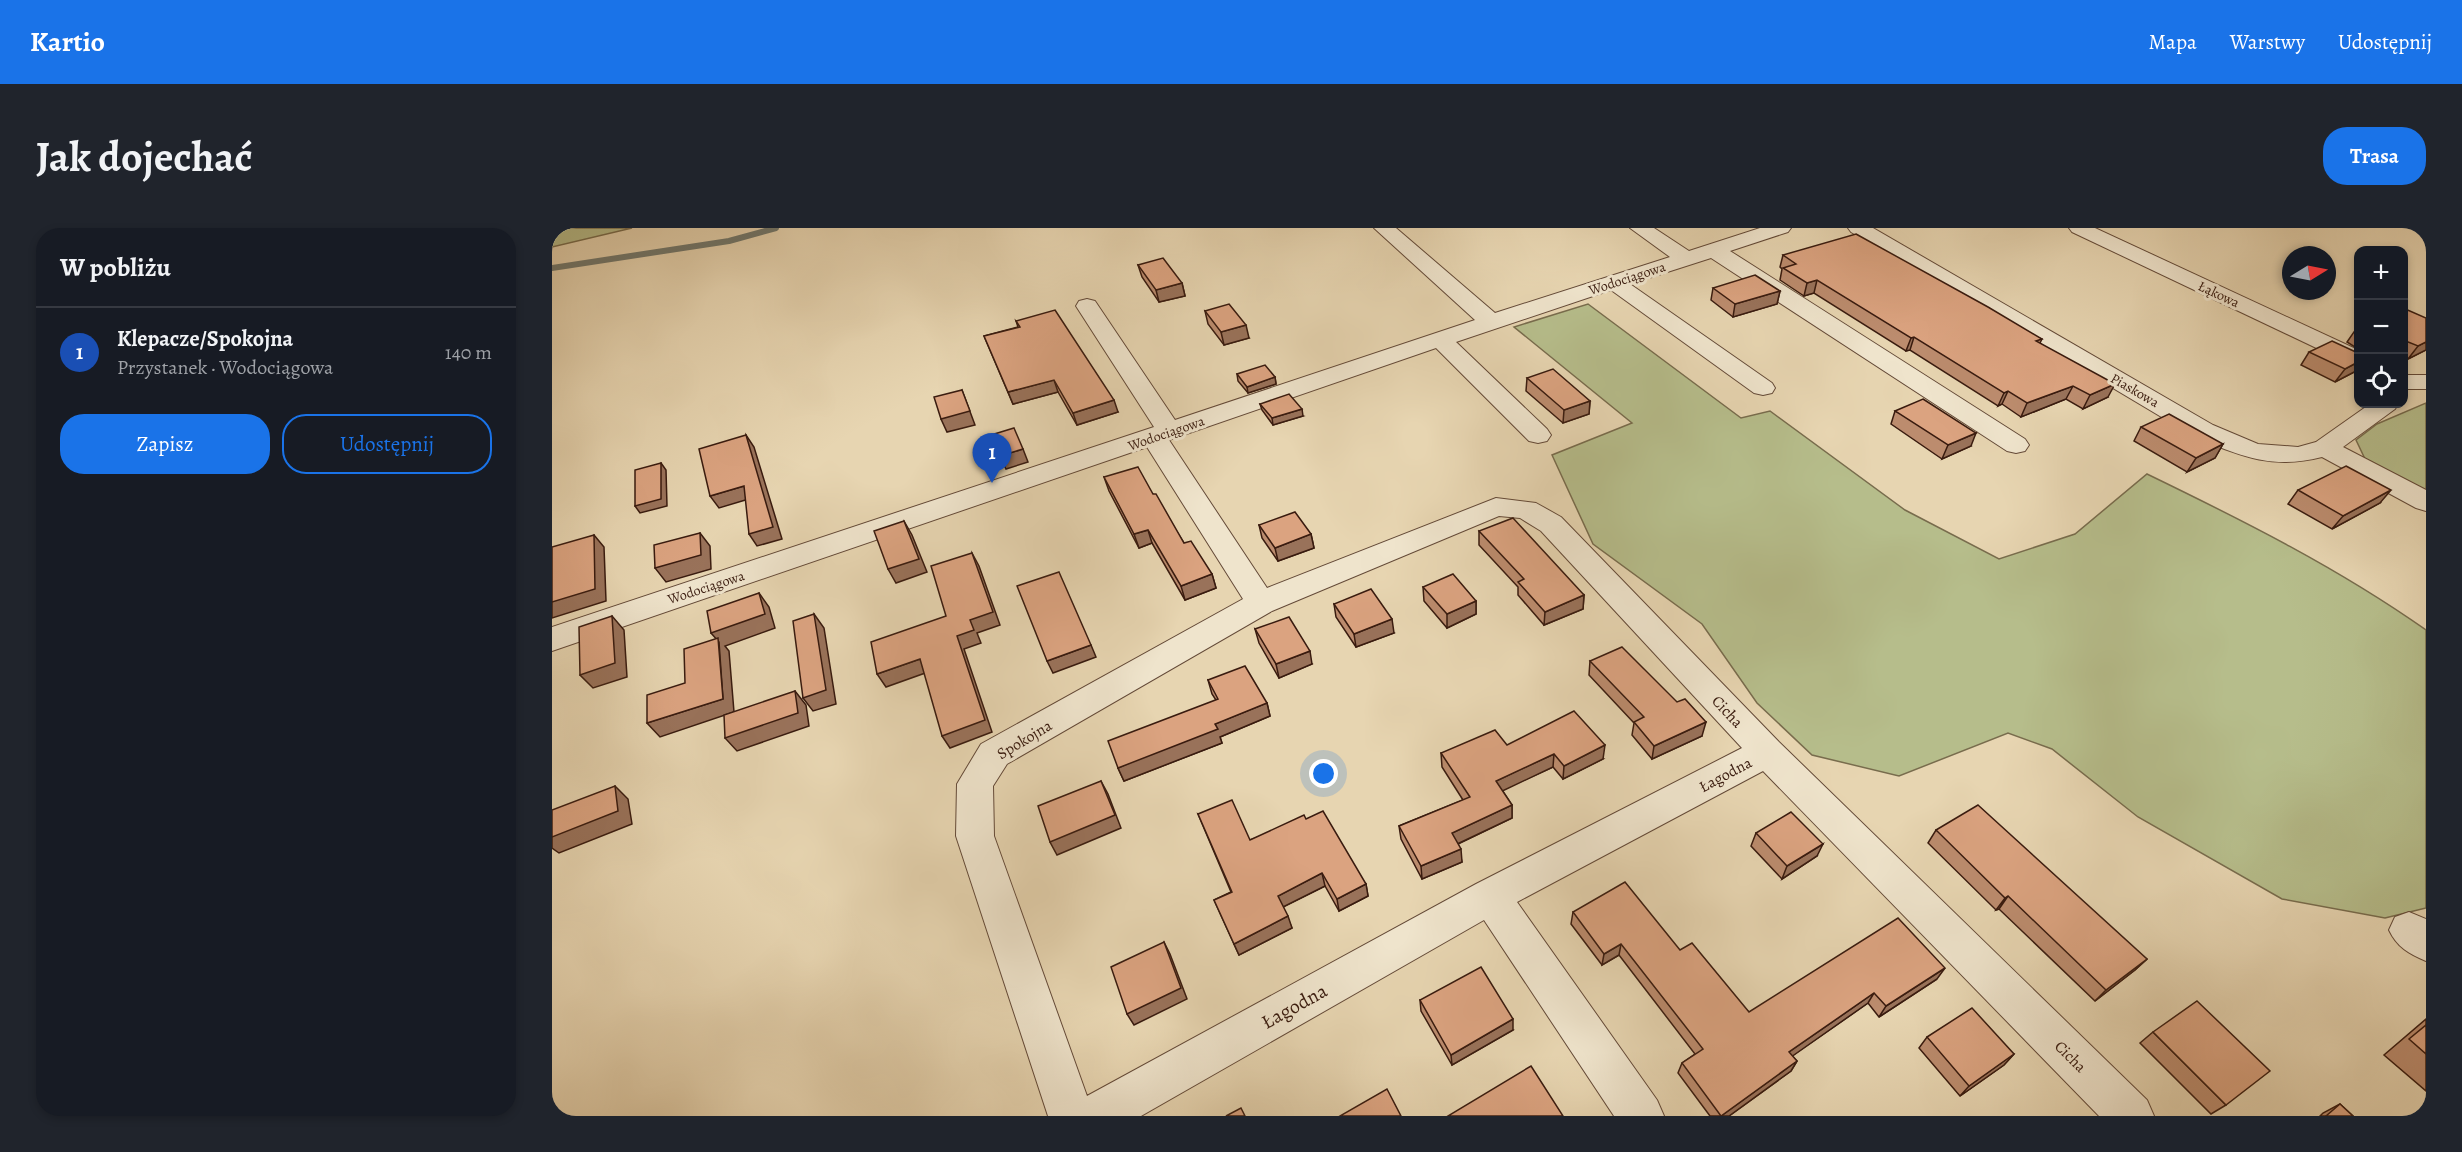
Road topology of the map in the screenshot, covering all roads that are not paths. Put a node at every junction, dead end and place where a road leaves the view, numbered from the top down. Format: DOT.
graph roads {
  1 [pos="1384,228"];
  2 [pos="1640,228"];
  3 [pos="1781,228"];
  4 [pos="1858,228"];
  5 [pos="2079,228"];
  6 [pos="1713,250"];
  7 [pos="1686,258"];
  8 [pos="1612,282"];
  9 [pos="1088,306"];
  10 [pos="1491,322"];
  11 [pos="1441,340"];
  12 [pos="2354,357"];
  13 [pos="2408,382"];
  14 [pos="2426,382"];
  15 [pos="1763,388"];
  16 [pos="2380,408"];
  17 [pos="1162,435"];
  18 [pos="1538,435"];
  19 [pos="2016,445"];
  20 [pos="2325,448"];
  21 [pos="2426,502"];
  22 [pos="1261,603"];
  23 [pos="552,639"];
  24 [pos="1767,752"];
  25 [pos="1490,896"];
  26 [pos="1071,1116"];
  27 [pos="1097,1116"];
  28 [pos="1641,1116"];
  29 [pos="2131,1116"];
  1 -- 10 [label="street"];
  2 -- 7 [label="street"];
  3 -- 6 [label="street, Wodociągowa"];
  4 -- 20 [label="street, Piaskowa"];
  5 -- 12 [label="street, Łąkowa"];
  6 -- 7 [label="street, Wodociągowa"];
  6 -- 19 [label="street"];
  7 -- 8 [label="street, Wodociągowa"];
  8 -- 10 [label="street, Wodociągowa"];
  8 -- 15 [label="street"];
  9 -- 17 [label="street"];
  10 -- 11 [label="street, Wodociągowa"];
  11 -- 17 [label="street, Wodociągowa"];
  11 -- 18 [label="street"];
  13 -- 14 [label="street"];
  16 -- 20 [label="street"];
  17 -- 22 [label="street"];
  17 -- 23 [label="street, Wodociągowa"];
  20 -- 21 [label="street"];
  22 -- 24 [label="street, Cicha"];
  22 -- 26 [label="street, Spokojna"];
  24 -- 25 [label="street, Łagodna"];
  24 -- 29 [label="street, Cicha"];
  25 -- 27 [label="street, Łagodna"];
  25 -- 28 [label="street"];
}
